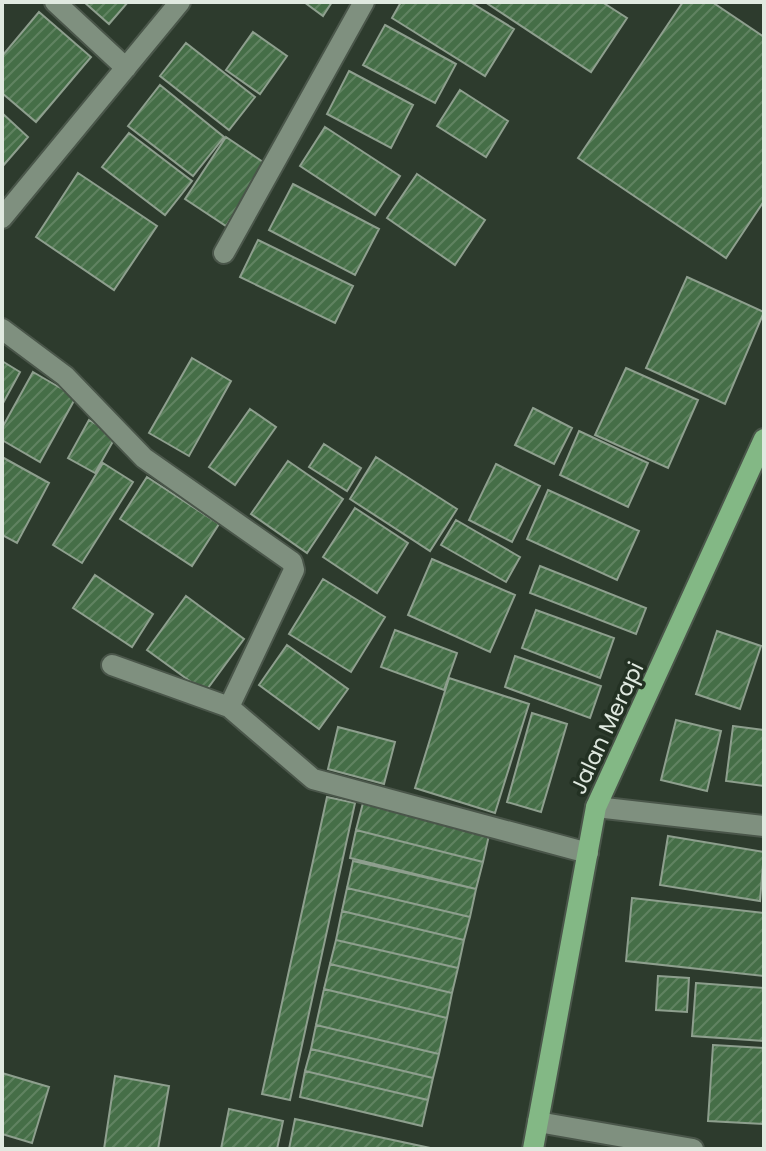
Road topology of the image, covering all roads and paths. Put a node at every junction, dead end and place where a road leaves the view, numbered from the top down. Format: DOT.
graph roads {
  1 [pos="55,2"];
  2 [pos="180,2"];
  3 [pos="364,2"];
  4 [pos="126,68"];
  5 [pos="2,218"];
  6 [pos="224,253"];
  7 [pos="2,329"];
  8 [pos="764,439"];
  9 [pos="112,665"];
  10 [pos="229,707"];
  11 [pos="596,807"];
  12 [pos="764,826"];
  13 [pos="588,853"];
  14 [pos="538,1122"];
  15 [pos="533,1149"];
  16 [pos="693,1149"];
  1 -- 4 [label="street"];
  2 -- 4 [label="street"];
  3 -- 6 [label="street"];
  4 -- 5 [label="street"];
  7 -- 10 [label="street"];
  8 -- 11 [label="main road, Jalan Merapi"];
  9 -- 10 [label="street"];
  10 -- 13 [label="street"];
  11 -- 12 [label="street"];
  11 -- 13 [label="main road, Jalan Merapi"];
  13 -- 14 [label="main road, Jalan Merapi"];
  14 -- 15 [label="main road, Jalan Merapi"];
  14 -- 16 [label="street"];
}
